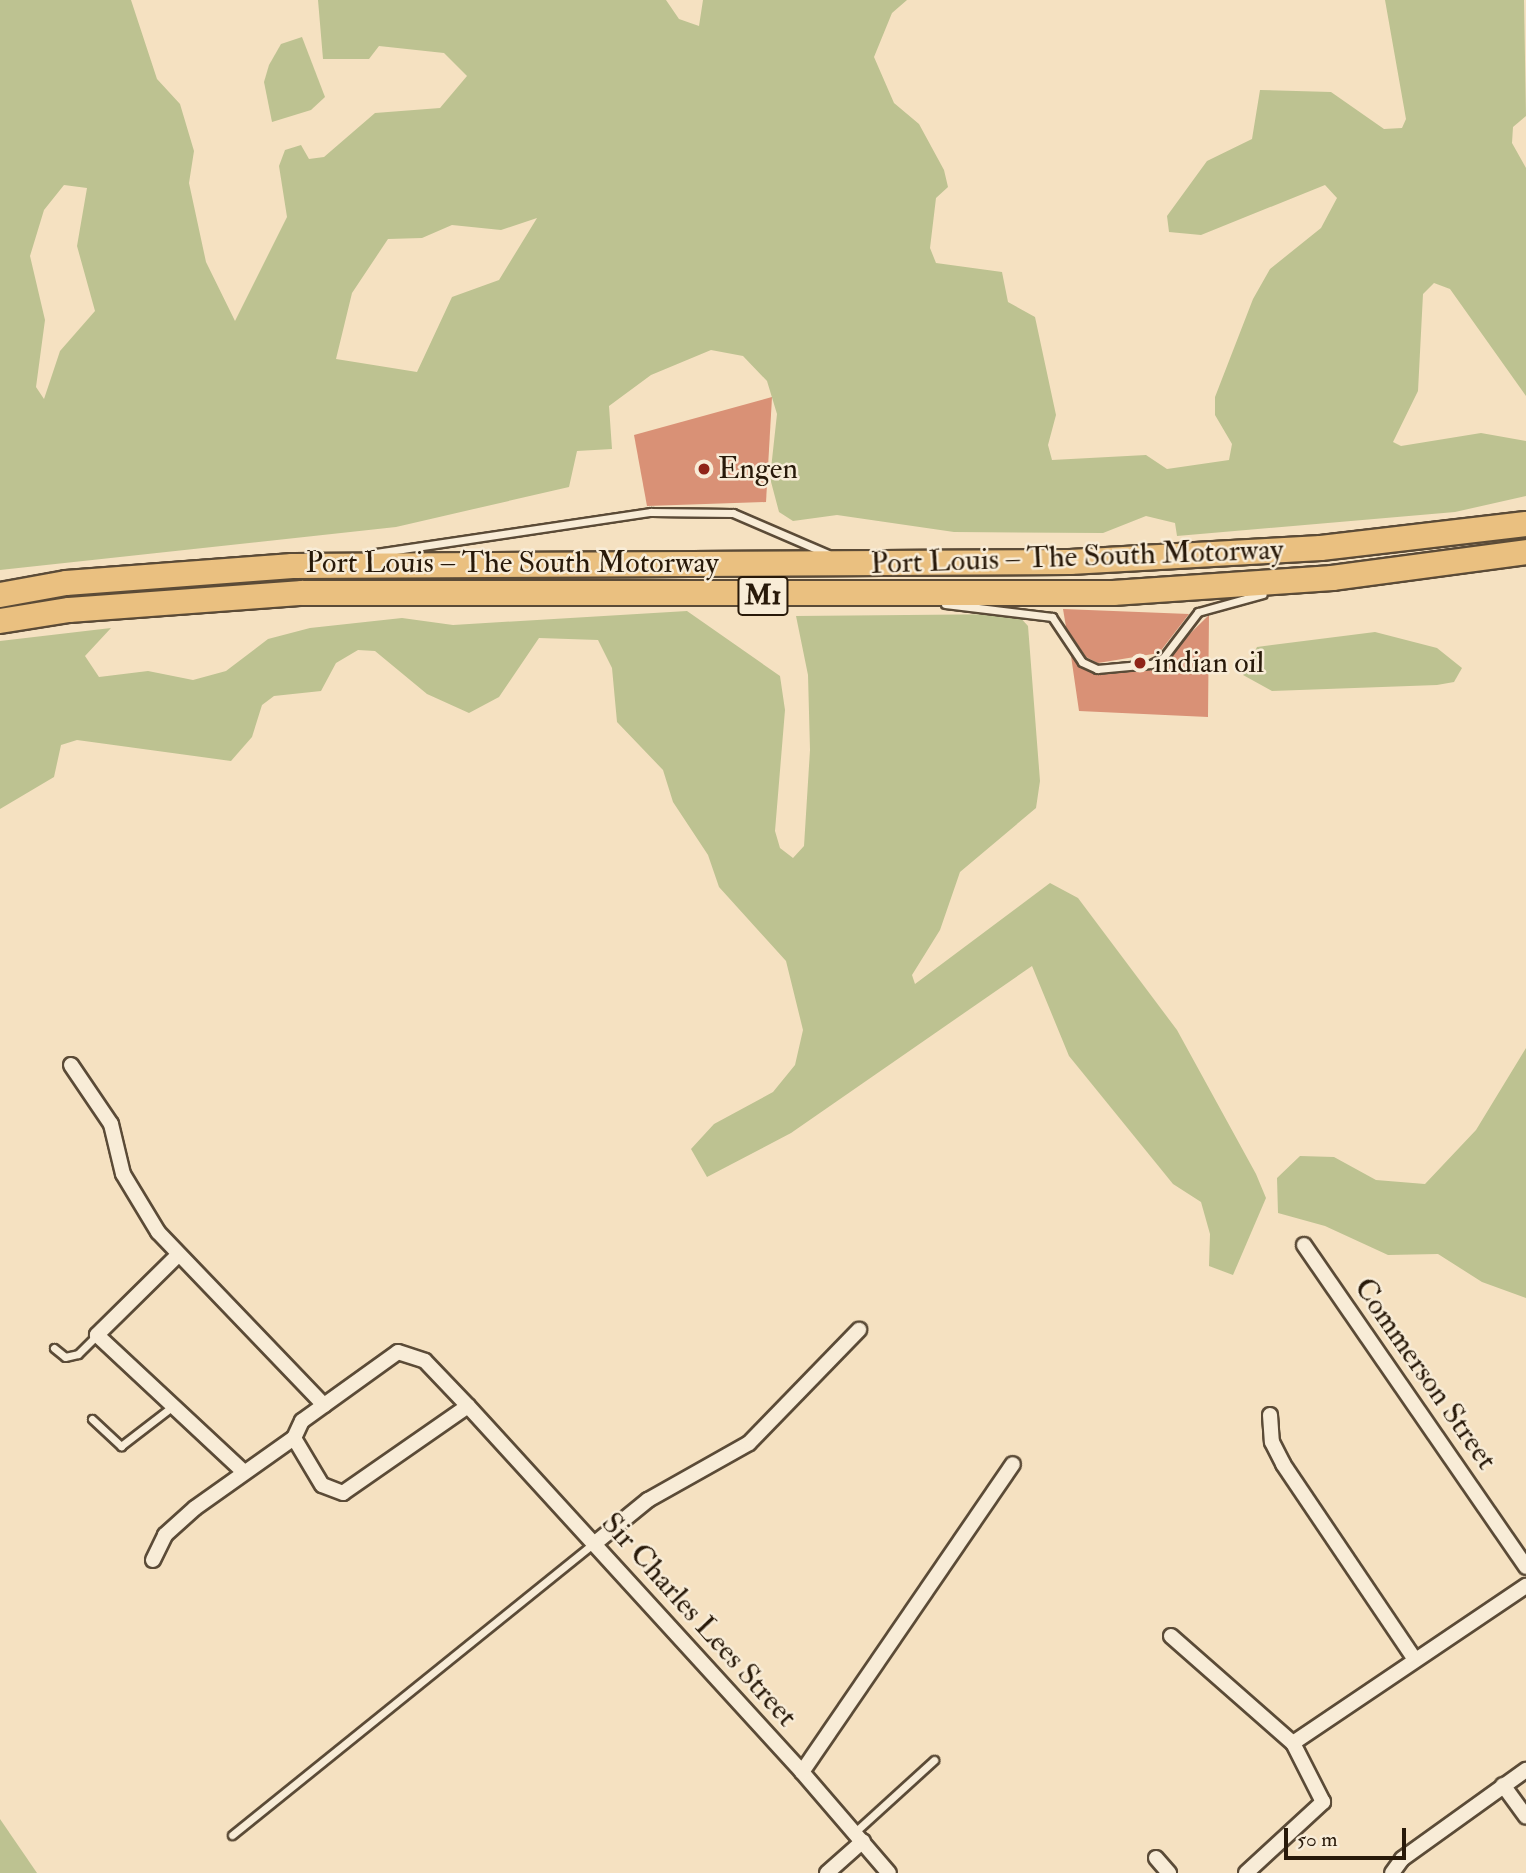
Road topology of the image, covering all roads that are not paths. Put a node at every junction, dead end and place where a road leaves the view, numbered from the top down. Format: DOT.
graph roads {
  1 [pos="1526,524"];
  2 [pos="1526,552"];
  3 [pos="848,562"];
  4 [pos="292,566"];
  5 [pos="1332,578"];
  6 [pos="0,595"];
  7 [pos="880,596"];
  8 [pos="0,621"];
  9 [pos="71,1065"];
  10 [pos="1304,1245"];
  11 [pos="178,1255"];
  12 [pos="859,1330"];
  13 [pos="97,1335"];
  14 [pos="54,1348"];
  15 [pos="324,1405"];
  16 [pos="173,1406"];
  17 [pos="468,1406"];
  18 [pos="1270,1415"];
  19 [pos="92,1419"];
  20 [pos="294,1438"];
  21 [pos="1013,1464"];
  22 [pos="244,1472"];
  23 [pos="594,1544"];
  24 [pos="153,1560"];
  25 [pos="1526,1567"];
  26 [pos="1526,1586"];
  27 [pos="1171,1636"];
  28 [pos="1415,1660"];
  29 [pos="1293,1743"];
  30 [pos="934,1760"];
  31 [pos="1526,1770"];
  32 [pos="802,1772"];
  33 [pos="1503,1785"];
  34 [pos="1526,1817"];
  35 [pos="232,1835"];
  36 [pos="859,1837"];
  37 [pos="1156,1857"];
  38 [pos="827,1873"];
  39 [pos="889,1873"];
  40 [pos="1169,1873"];
  41 [pos="1246,1873"];
  42 [pos="1392,1873"];
  1 -- 3 [label="highway, Port Louis – The South Motorway / M1"];
  2 -- 5 [label="highway, Port Louis – The South Motorway / M1"];
  3 -- 4 [label="highway, Port Louis – The South Motorway / M1"];
  3 -- 4 [label="lane"];
  4 -- 6 [label="highway, Port Louis – The South Motorway / M1"];
  5 -- 7 [label="highway, Port Louis – The South Motorway / M1"];
  5 -- 7 [label="lane"];
  7 -- 8 [label="highway, Port Louis – The South Motorway / M1"];
  9 -- 11 [label="street"];
  10 -- 25 [label="street, Commerson Street"];
  11 -- 13 [label="street"];
  11 -- 15 [label="street"];
  12 -- 23 [label="street"];
  13 -- 14 [label="lane"];
  13 -- 16 [label="street"];
  15 -- 17 [label="street, Sir Charles Lees Street"];
  15 -- 20 [label="street, Sir Charles Lees Street"];
  16 -- 19 [label="lane"];
  16 -- 22 [label="street"];
  17 -- 20 [label="street"];
  17 -- 23 [label="street, Sir Charles Lees Street"];
  18 -- 28 [label="street"];
  20 -- 22 [label="street, Sir Charles Lees Street"];
  21 -- 32 [label="street"];
  22 -- 24 [label="street, Sir Charles Lees Street"];
  23 -- 32 [label="street, Sir Charles Lees Street"];
  23 -- 35 [label="lane"];
  26 -- 28 [label="street"];
  27 -- 29 [label="street"];
  28 -- 29 [label="street"];
  29 -- 41 [label="street"];
  30 -- 36 [label="lane"];
  31 -- 33 [label="street"];
  32 -- 36 [label="street, Sir Charles Lees Street"];
  33 -- 34 [label="street"];
  33 -- 42 [label="street"];
  36 -- 38 [label="street"];
  36 -- 39 [label="street, Sir Charles Lees Street"];
  37 -- 40 [label="street"];
}
